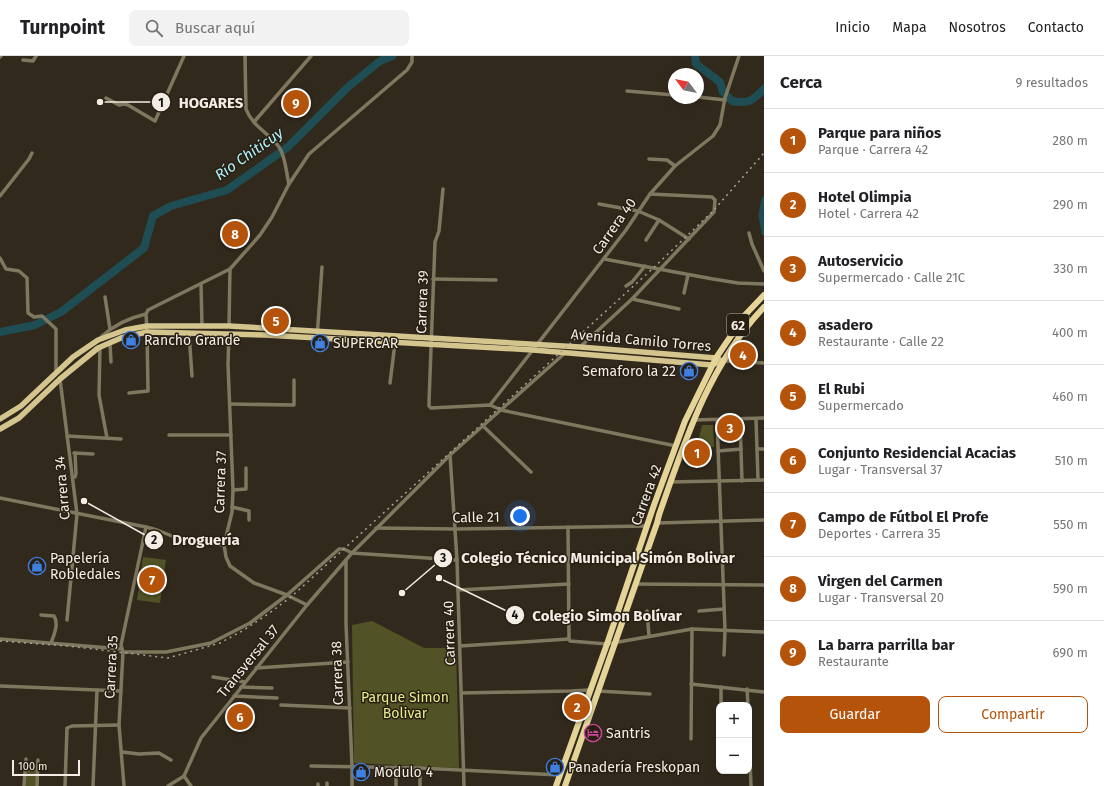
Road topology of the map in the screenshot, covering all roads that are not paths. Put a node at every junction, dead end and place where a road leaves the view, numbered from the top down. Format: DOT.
graph roads {
  1 [pos="36,56"];
  2 [pos="184,56"];
  3 [pos="245,56"];
  4 [pos="311,56"];
  5 [pos="412,56"];
  6 [pos="739,56"];
  7 [pos="23,60"];
  8 [pos="626,91"];
  9 [pos="668,94"];
  10 [pos="704,97"];
  11 [pos="106,98"];
  12 [pos="725,99"];
  13 [pos="254,122"];
  14 [pos="32,153"];
  15 [pos="649,160"];
  16 [pos="675,166"];
  17 [pos="289,184"];
  18 [pos="443,189"];
  19 [pos="650,194"];
  20 [pos="0,196"];
  21 [pos="600,204"];
  22 [pos="638,211"];
  23 [pos="659,220"];
  24 [pos="749,233"];
  25 [pos="689,239"];
  26 [pos="646,240"];
  27 [pos="0,258"];
  28 [pos="604,259"];
  29 [pos="645,266"];
  30 [pos="322,267"];
  31 [pos="230,269"];
  32 [pos="661,269"];
  33 [pos="764,271"];
  34 [pos="688,275"];
  35 [pos="433,279"];
  36 [pos="496,280"];
  37 [pos="201,284"];
  38 [pos="764,284"];
  39 [pos="626,286"];
  40 [pos="684,293"];
  41 [pos="764,294"];
  42 [pos="104,297"];
  43 [pos="632,299"];
  44 [pos="764,307"];
  45 [pos="679,309"];
  46 [pos="146,314"];
  47 [pos="202,326"];
  48 [pos="229,326"];
  49 [pos="110,329"];
  50 [pos="147,329"];
  51 [pos="317,331"];
  52 [pos="189,333"];
  53 [pos="229,334"];
  54 [pos="432,337"];
  55 [pos="317,338"];
  56 [pos="98,340"];
  57 [pos="110,342"];
  58 [pos="395,343"];
  59 [pos="538,344"];
  60 [pos="432,345"];
  61 [pos="100,347"];
  62 [pos="580,347"];
  63 [pos="533,350"];
  64 [pos="565,353"];
  65 [pos="578,354"];
  66 [pos="716,358"];
  67 [pos="722,361"];
  68 [pos="111,362"];
  69 [pos="764,363"];
  70 [pos="712,364"];
  71 [pos="56,372"];
  72 [pos="192,376"];
  73 [pos="60,379"];
  74 [pos="294,380"];
  75 [pos="390,383"];
  76 [pos="129,393"];
  77 [pos="230,404"];
  78 [pos="490,405"];
  79 [pos="501,410"];
  80 [pos="756,418"];
  81 [pos="764,418"];
  82 [pos="0,419"];
  83 [pos="740,419"];
  84 [pos="694,420"];
  85 [pos="717,420"];
  86 [pos="483,426"];
  87 [pos="0,429"];
  88 [pos="169,435"];
  89 [pos="231,435"];
  90 [pos="67,436"];
  91 [pos="107,438"];
  92 [pos="121,439"];
  93 [pos="676,446"];
  94 [pos="741,449"];
  95 [pos="757,449"];
  96 [pos="764,449"];
  97 [pos="718,451"];
  98 [pos="72,453"];
  99 [pos="93,454"];
  100 [pos="450,456"];
  101 [pos="246,468"];
  102 [pos="531,472"];
  103 [pos="758,480"];
  104 [pos="764,480"];
  105 [pos="719,481"];
  106 [pos="742,481"];
  107 [pos="670,482"];
  108 [pos="233,490"];
  109 [pos="0,498"];
  110 [pos="232,508"];
  111 [pos="77,514"];
  112 [pos="249,520"];
  113 [pos="764,520"];
  114 [pos="720,522"];
  115 [pos="657,523"];
  116 [pos="647,526"];
  117 [pos="146,527"];
  118 [pos="568,527"];
  119 [pos="376,528"];
  120 [pos="455,529"];
  121 [pos="224,545"];
  122 [pos="352,553"];
  123 [pos="346,560"];
  124 [pos="457,560"];
  125 [pos="569,584"];
  126 [pos="635,584"];
  127 [pos="722,584"];
  128 [pos="764,585"];
  129 [pos="458,590"];
  130 [pos="287,595"];
  131 [pos="307,605"];
  132 [pos="724,610"];
  133 [pos="647,611"];
  134 [pos="698,611"];
  135 [pos="41,615"];
  136 [pos="67,620"];
  137 [pos="692,630"];
  138 [pos="724,630"];
  139 [pos="764,632"];
  140 [pos="649,636"];
  141 [pos="0,639"];
  142 [pos="569,639"];
  143 [pos="615,642"];
  144 [pos="51,643"];
  145 [pos="607,644"];
  146 [pos="460,646"];
  147 [pos="122,650"];
  148 [pos="724,654"];
  149 [pos="348,662"];
  150 [pos="256,668"];
  151 [pos="213,677"];
  152 [pos="245,682"];
  153 [pos="691,684"];
  154 [pos="0,686"];
  155 [pos="241,687"];
  156 [pos="721,687"];
  157 [pos="272,688"];
  158 [pos="96,690"];
  159 [pos="590,690"];
  160 [pos="747,690"];
  161 [pos="121,691"];
  162 [pos="598,691"];
  163 [pos="764,692"];
  164 [pos="462,693"];
  165 [pos="650,694"];
  166 [pos="234,696"];
  167 [pos="277,698"];
  168 [pos="721,702"];
  169 [pos="748,702"];
  170 [pos="281,705"];
  171 [pos="350,708"];
  172 [pos="119,725"];
  173 [pos="96,726"];
  174 [pos="749,738"];
  175 [pos="691,739"];
  176 [pos="122,752"];
  177 [pos="26,759"];
  178 [pos="38,760"];
  179 [pos="171,760"];
  180 [pos="311,766"];
  181 [pos="352,766"];
  182 [pos="396,767"];
  183 [pos="420,768"];
  184 [pos="464,770"];
  185 [pos="560,775"];
  186 [pos="184,776"];
  187 [pos="24,786"];
  188 [pos="37,786"];
  189 [pos="65,786"];
  190 [pos="93,786"];
  191 [pos="124,786"];
  192 [pos="168,786"];
  193 [pos="191,786"];
  194 [pos="352,786"];
  195 [pos="396,786"];
  196 [pos="420,786"];
  197 [pos="464,786"];
  198 [pos="556,786"];
  199 [pos="565,786"];
  200 [pos="751,786"];
  1 -- 7 [label="street"];
  2 -- 11 [label="street"];
  3 -- 13 [label="street"];
  4 -- 13 [label="street"];
  5 -- 17 [label="street"];
  6 -- 12 [label="street, Carrera 40"];
  8 -- 9 [label="street"];
  10 -- 12 [label="street"];
  12 -- 16 [label="street, Carrera 40"];
  13 -- 17 [label="street"];
  14 -- 20 [label="street"];
  15 -- 16 [label="street"];
  16 -- 19 [label="street, Carrera 40"];
  17 -- 31 [label="street"];
  18 -- 35 [label="street, Carrera 39"];
  19 -- 22 [label="street, Carrera 40"];
  19 -- 25 [label="street"];
  21 -- 22 [label="street"];
  22 -- 23 [label="street"];
  22 -- 28 [label="street, Carrera 40"];
  23 -- 25 [label="street"];
  23 -- 26 [label="street"];
  24 -- 33 [label="street"];
  25 -- 32 [label="street"];
  27 -- 71 [label="street"];
  28 -- 29 [label="street"];
  28 -- 59 [label="street, Carrera 40"];
  29 -- 32 [label="street"];
  29 -- 39 [label="street"];
  30 -- 51 [label="street"];
  31 -- 37 [label="street"];
  31 -- 48 [label="street"];
  32 -- 34 [label="street"];
  32 -- 43 [label="street"];
  34 -- 38 [label="street"];
  34 -- 40 [label="street"];
  35 -- 36 [label="street"];
  35 -- 54 [label="street, Carrera 39"];
  37 -- 46 [label="street"];
  37 -- 47 [label="street"];
  41 -- 66 [label="highway, Carrera 42 / 62"];
  42 -- 49 [label="street"];
  43 -- 45 [label="street"];
  43 -- 62 [label="street"];
  44 -- 67 [label="highway, Carrera 42 / 62"];
  46 -- 49 [label="street"];
  46 -- 50 [label="street"];
  47 -- 48 [label="main road, Avenida Camilo Torres"];
  47 -- 50 [label="main road, Avenida Camilo Torres"];
  48 -- 51 [label="main road, Avenida Camilo Torres"];
  49 -- 56 [label="street"];
  50 -- 52 [label="main road, Avenida Camilo Torres"];
  50 -- 56 [label="main road, Avenida Camilo Torres"];
  50 -- 57 [label="main road, Avenida Camilo Torres"];
  50 -- 76 [label="street"];
  51 -- 54 [label="main road, Avenida Camilo Torres"];
  51 -- 55 [label="street"];
  52 -- 53 [label="main road, Avenida Camilo Torres"];
  52 -- 72 [label="street"];
  53 -- 55 [label="main road, Avenida Camilo Torres"];
  53 -- 77 [label="street, Carrera 37"];
  54 -- 59 [label="main road, Avenida Camilo Torres"];
  54 -- 60 [label="street, Carrera 39"];
  55 -- 58 [label="main road, Avenida Camilo Torres"];
  56 -- 71 [label="main road, Avenida Camilo Torres"];
  57 -- 61 [label="main road, Avenida Camilo Torres"];
  57 -- 68 [label="street"];
  58 -- 60 [label="main road, Avenida Camilo Torres"];
  58 -- 75 [label="street"];
  59 -- 62 [label="main road, Avenida Camilo Torres"];
  59 -- 63 [label="street, Carrera 40"];
  60 -- 63 [label="main road, Avenida Camilo Torres"];
  60 -- 78 [label="street, Carrera 39"];
  61 -- 73 [label="main road, Avenida Camilo Torres"];
  61 -- 91 [label="street"];
  62 -- 65 [label="street"];
  62 -- 66 [label="main road, Avenida Camilo Torres"];
  63 -- 64 [label="main road, Avenida Camilo Torres"];
  63 -- 78 [label="street, Carrera 40"];
  64 -- 65 [label="main road, Avenida Camilo Torres"];
  64 -- 79 [label="street"];
  65 -- 70 [label="main road, Avenida Camilo Torres"];
  66 -- 67 [label="main road, Avenida Camilo Torres"];
  66 -- 70 [label="highway, Carrera 42 / 62"];
  67 -- 69 [label="street"];
  67 -- 70 [label="main road, Avenida Camilo Torres"];
  67 -- 84 [label="highway, Carrera 42 / 62"];
  70 -- 93 [label="highway, Carrera 42 / 62"];
  71 -- 82 [label="main road, Avenida Camilo Torres"];
  73 -- 87 [label="main road, Avenida Camilo Torres"];
  73 -- 90 [label="street, Carrera 34"];
  74 -- 77 [label="street"];
  77 -- 89 [label="street, Carrera 37"];
  78 -- 79 [label="street"];
  79 -- 86 [label="street"];
  79 -- 93 [label="street"];
  80 -- 81 [label="street"];
  80 -- 83 [label="street"];
  80 -- 95 [label="street"];
  83 -- 85 [label="street"];
  83 -- 94 [label="street"];
  84 -- 85 [label="street"];
  84 -- 107 [label="highway, Carrera 42 / 62"];
  85 -- 97 [label="street"];
  86 -- 100 [label="street"];
  86 -- 102 [label="street"];
  88 -- 89 [label="street"];
  89 -- 108 [label="street, Carrera 37"];
  90 -- 91 [label="street"];
  90 -- 98 [label="street, Carrera 34"];
  91 -- 92 [label="street"];
  93 -- 116 [label="highway, Carrera 42 / 62"];
  94 -- 97 [label="street"];
  94 -- 106 [label="street"];
  95 -- 96 [label="street"];
  95 -- 103 [label="street"];
  97 -- 105 [label="street"];
  98 -- 99 [label="street"];
  98 -- 111 [label="street, Carrera 34"];
  100 -- 119 [label="street"];
  100 -- 120 [label="street, Carrera 40"];
  101 -- 108 [label="street"];
  103 -- 104 [label="street"];
  103 -- 106 [label="street"];
  105 -- 106 [label="street"];
  105 -- 107 [label="street"];
  105 -- 114 [label="street"];
  107 -- 115 [label="highway, Carrera 42 / 62"];
  108 -- 110 [label="street, Carrera 37"];
  109 -- 111 [label="street"];
  110 -- 112 [label="street"];
  110 -- 121 [label="street, Carrera 37"];
  111 -- 117 [label="street"];
  111 -- 136 [label="street, Carrera 34"];
  113 -- 114 [label="street"];
  114 -- 115 [label="street"];
  114 -- 127 [label="street"];
  115 -- 126 [label="highway, Carrera 42 / 62"];
  116 -- 118 [label="street, Calle 21"];
  116 -- 145 [label="highway, Carrera 42 / 62"];
  117 -- 121 [label="street"];
  117 -- 147 [label="street, Carrera 35"];
  118 -- 120 [label="street, Calle 21"];
  118 -- 125 [label="street"];
  119 -- 120 [label="street, Calle 21"];
  119 -- 122 [label="street"];
  120 -- 124 [label="street, Carrera 40"];
  121 -- 130 [label="street, Carrera 37"];
  122 -- 123 [label="street, Transversal 37"];
  122 -- 124 [label="street"];
  122 -- 130 [label="street"];
  123 -- 131 [label="street, Transversal 37"];
  123 -- 149 [label="street, Carrera 38"];
  124 -- 129 [label="street, Carrera 40"];
  125 -- 129 [label="street"];
  125 -- 142 [label="street"];
  126 -- 127 [label="street"];
  126 -- 143 [label="highway, Carrera 42 / 62"];
  127 -- 128 [label="street"];
  127 -- 132 [label="street"];
  129 -- 146 [label="street, Carrera 40"];
  130 -- 131 [label="street, Carrera 37"];
  130 -- 147 [label="street"];
  131 -- 150 [label="street, Transversal 37"];
  132 -- 134 [label="street"];
  132 -- 138 [label="street"];
  133 -- 140 [label="street"];
  135 -- 144 [label="street"];
  137 -- 138 [label="street"];
  137 -- 140 [label="street"];
  137 -- 153 [label="street"];
  138 -- 139 [label="street"];
  138 -- 148 [label="street"];
  140 -- 143 [label="street"];
  141 -- 144 [label="street"];
  142 -- 145 [label="street"];
  142 -- 146 [label="street"];
  143 -- 145 [label="street"];
  143 -- 162 [label="highway, Carrera 42 / 62"];
  144 -- 147 [label="street"];
  145 -- 159 [label="highway, Carrera 42 / 62"];
  146 -- 164 [label="street, Carrera 40"];
  147 -- 161 [label="street, Carrera 35"];
  149 -- 150 [label="street"];
  149 -- 171 [label="street, Carrera 38"];
  150 -- 152 [label="street, Transversal 37"];
  151 -- 152 [label="street"];
  152 -- 155 [label="street, Transversal 37"];
  153 -- 156 [label="street"];
  153 -- 175 [label="street"];
  154 -- 158 [label="street"];
  155 -- 157 [label="street"];
  155 -- 166 [label="street, Transversal 37"];
  156 -- 160 [label="street"];
  156 -- 168 [label="street"];
  158 -- 161 [label="street"];
  158 -- 173 [label="street"];
  159 -- 164 [label="street"];
  159 -- 185 [label="highway, Carrera 42 / 62"];
  160 -- 163 [label="street"];
  160 -- 169 [label="street"];
  161 -- 172 [label="street, Carrera 35"];
  162 -- 165 [label="street"];
  162 -- 199 [label="highway, Carrera 42 / 62"];
  164 -- 184 [label="street, Carrera 40"];
  166 -- 167 [label="street"];
  166 -- 186 [label="street, Transversal 37"];
  170 -- 171 [label="street"];
  171 -- 181 [label="street, Carrera 38"];
  172 -- 173 [label="street"];
  172 -- 176 [label="street, Carrera 35"];
  173 -- 189 [label="street"];
  173 -- 190 [label="street"];
  174 -- 200 [label="street"];
  176 -- 179 [label="street"];
  176 -- 191 [label="street, Carrera 35"];
  177 -- 187 [label="street"];
  178 -- 188 [label="street"];
  180 -- 181 [label="street"];
  181 -- 182 [label="street"];
  181 -- 194 [label="street, Carrera 38"];
  182 -- 183 [label="street"];
  182 -- 195 [label="street"];
  183 -- 184 [label="street"];
  183 -- 196 [label="street"];
  184 -- 185 [label="street"];
  184 -- 197 [label="street, Carrera 40"];
  185 -- 198 [label="highway, Carrera 42 / 62"];
  186 -- 192 [label="street"];
  186 -- 193 [label="street"];
}
